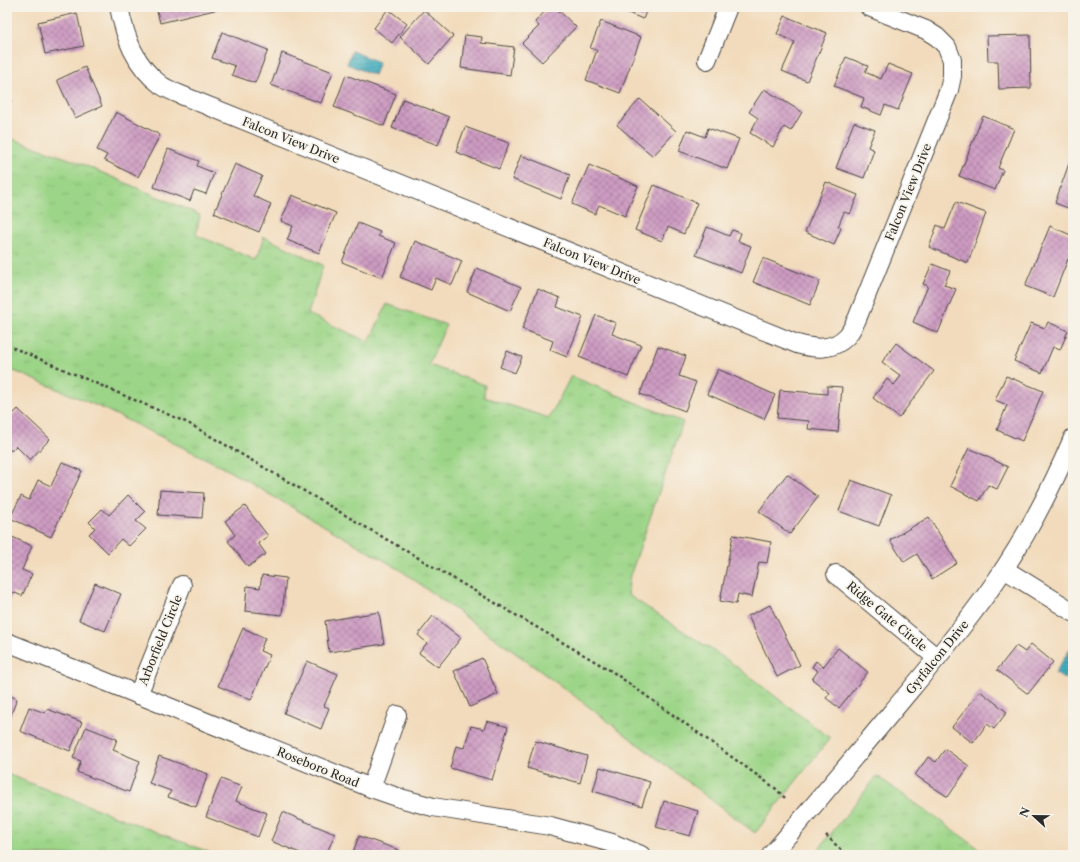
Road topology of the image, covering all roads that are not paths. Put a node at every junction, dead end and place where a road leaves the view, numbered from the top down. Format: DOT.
graph roads {
  1 [pos="119,7"];
  2 [pos="728,7"];
  3 [pos="869,7"];
  4 [pos="707,60"];
  5 [pos="1073,438"];
  6 [pos="1004,569"];
  7 [pos="836,574"];
  8 [pos="182,585"];
  9 [pos="1073,612"];
  10 [pos="7,642"];
  11 [pos="937,658"];
  12 [pos="138,695"];
  13 [pos="397,715"];
  14 [pos="371,788"];
  15 [pos="641,855"];
  16 [pos="771,855"];
  1 -- 3 [label="street, Falcon View Drive"];
  2 -- 4 [label="street"];
  5 -- 6 [label="street, Gyrfalcon Drive"];
  6 -- 9 [label="street"];
  6 -- 11 [label="street, Gyrfalcon Drive"];
  7 -- 11 [label="street, Ridge Gate Circle"];
  8 -- 12 [label="street, Arborfield Circle"];
  10 -- 12 [label="street, Roseboro Road"];
  11 -- 16 [label="street, Gyrfalcon Drive"];
  12 -- 14 [label="street, Roseboro Road"];
  13 -- 14 [label="street"];
  14 -- 15 [label="street, Roseboro Road"];
}
